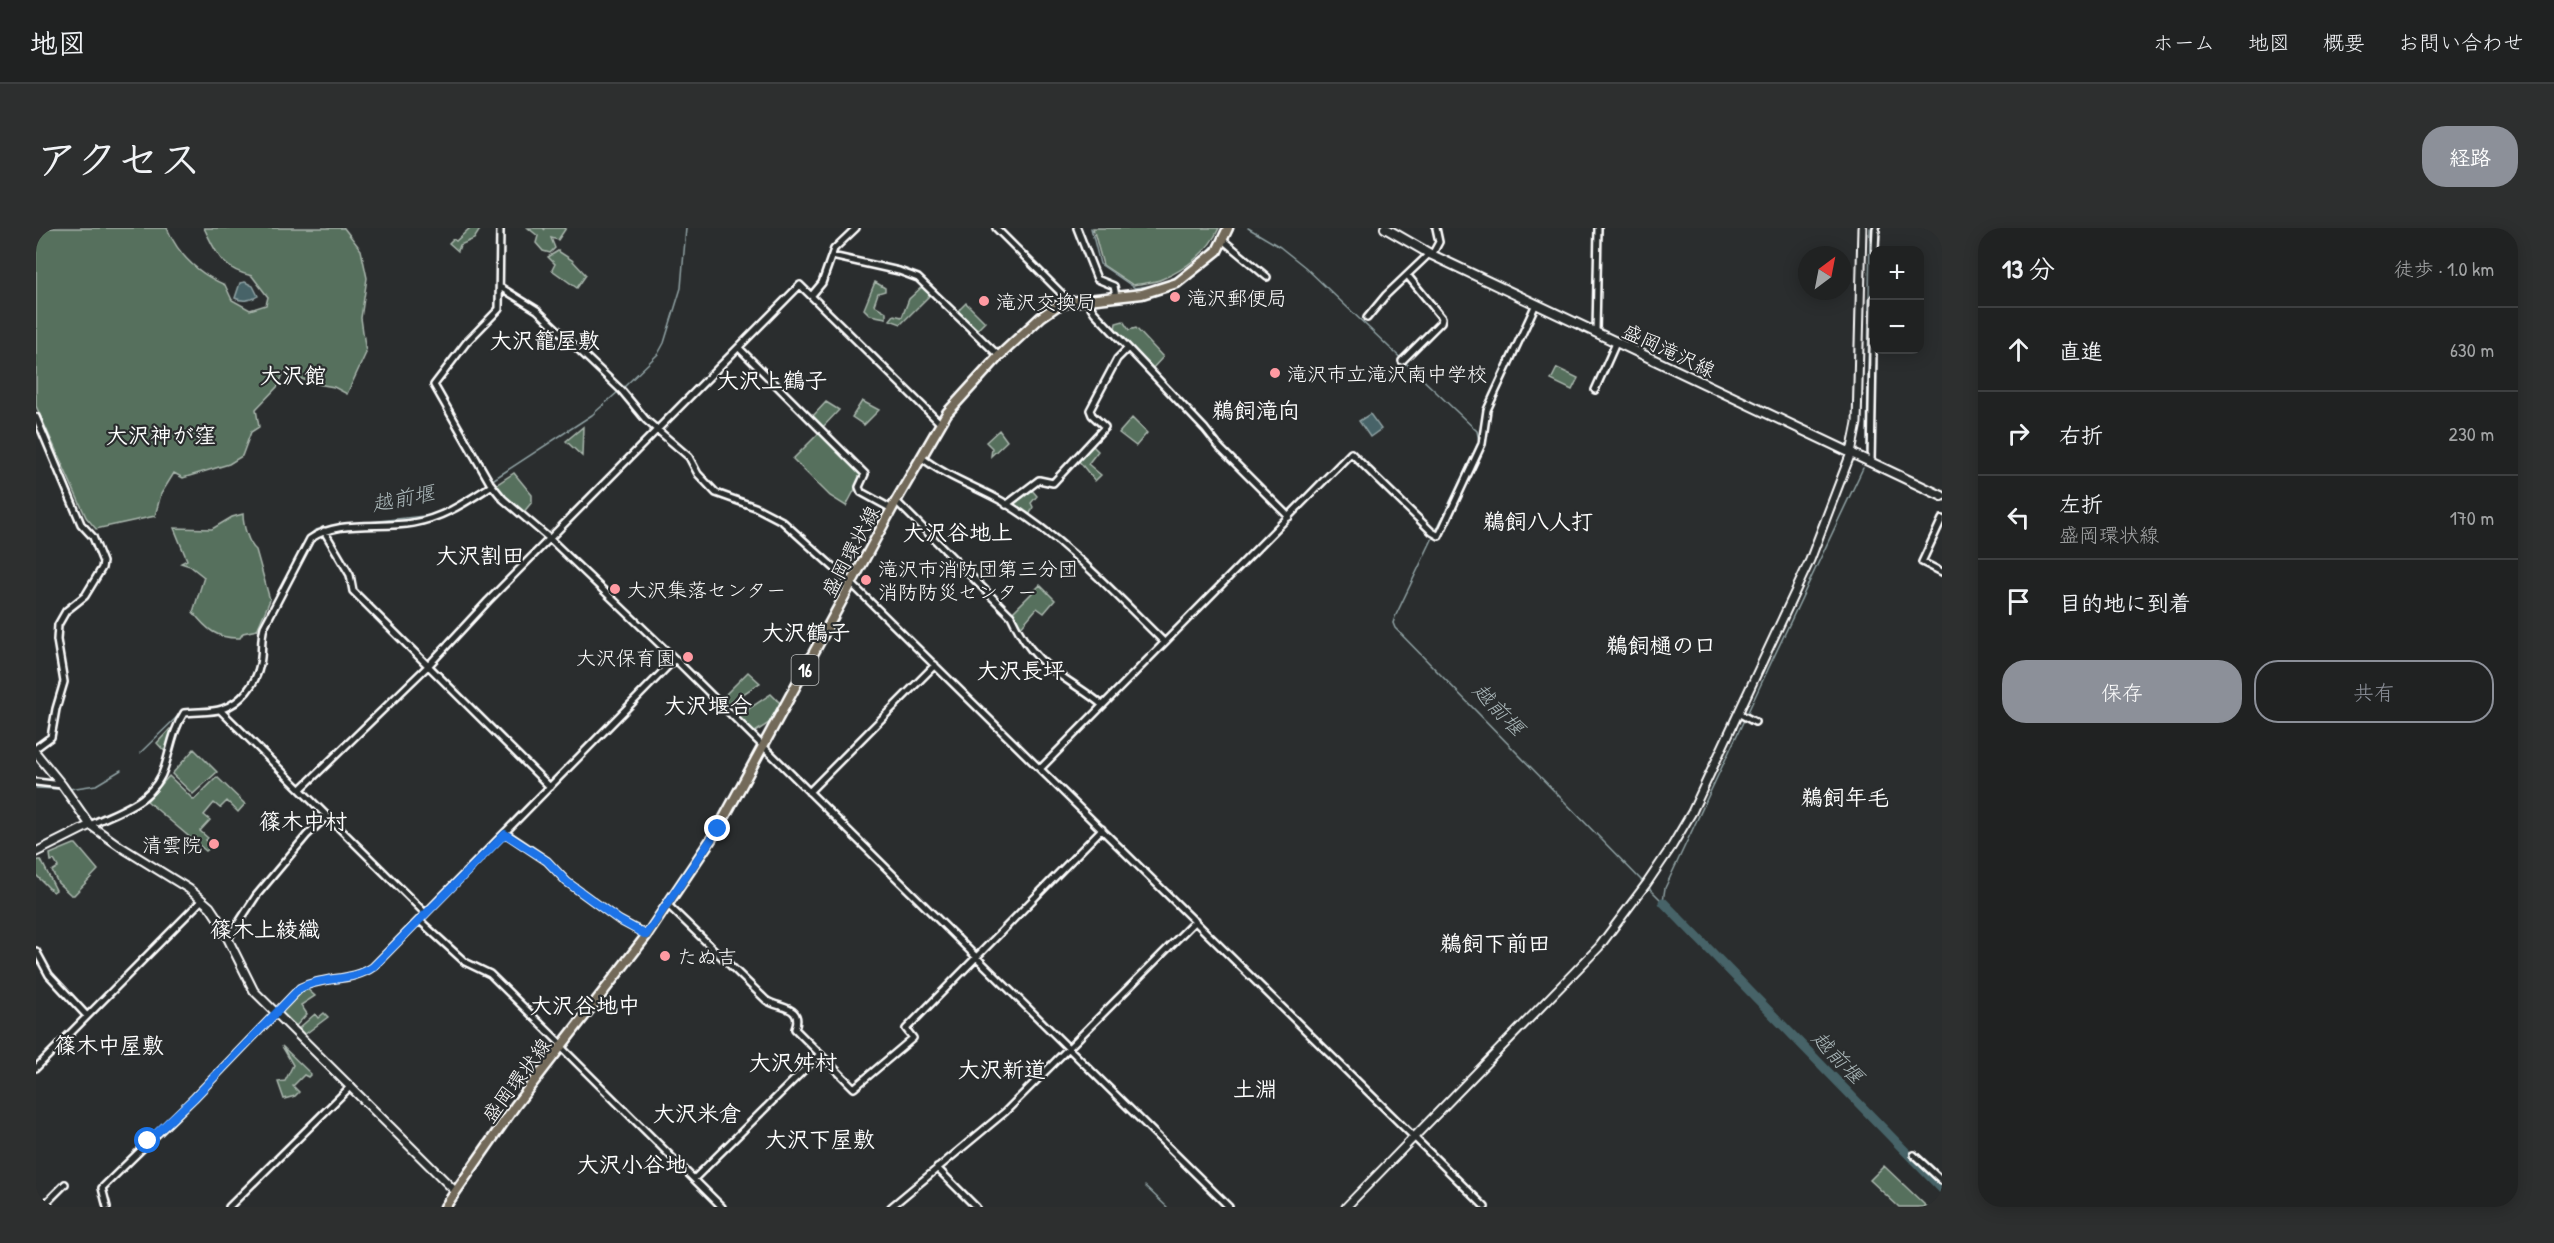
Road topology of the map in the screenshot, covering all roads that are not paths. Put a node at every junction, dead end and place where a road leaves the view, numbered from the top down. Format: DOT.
graph roads {
  1 [pos="500,228"];
  2 [pos="856,228"];
  3 [pos="996,228"];
  4 [pos="1077,228"];
  5 [pos="1228,228"];
  6 [pos="1384,228"];
  7 [pos="1436,228"];
  8 [pos="1598,228"];
  9 [pos="1862,228"];
  10 [pos="1876,228"];
  11 [pos="1224,240"];
  12 [pos="1875,246"];
  13 [pos="1430,255"];
  14 [pos="832,256"];
  15 [pos="1408,276"];
  16 [pos="1267,277"];
  17 [pos="500,287"];
  18 [pos="812,295"];
  19 [pos="1116,296"];
  20 [pos="1086,299"];
  21 [pos="1875,300"];
  22 [pos="1070,302"];
  23 [pos="1536,304"];
  24 [pos="1366,318"];
  25 [pos="1596,333"];
  26 [pos="1616,343"];
  27 [pos="739,348"];
  28 [pos="1128,348"];
  29 [pos="999,356"];
  30 [pos="1404,360"];
  31 [pos="1595,390"];
  32 [pos="36,417"];
  33 [pos="940,423"];
  34 [pos="658,431"];
  35 [pos="1851,453"];
  36 [pos="921,457"];
  37 [pos="1871,463"];
  38 [pos="490,483"];
  39 [pos="1942,496"];
  40 [pos="894,505"];
  41 [pos="1006,505"];
  42 [pos="1289,517"];
  43 [pos="1942,519"];
  44 [pos="324,531"];
  45 [pos="1936,533"];
  46 [pos="1942,536"];
  47 [pos="550,539"];
  48 [pos="1942,572"];
  49 [pos="852,584"];
  50 [pos="1164,642"];
  51 [pos="675,659"];
  52 [pos="935,665"];
  53 [pos="428,666"];
  54 [pos="1101,705"];
  55 [pos="220,710"];
  56 [pos="1743,715"];
  57 [pos="1755,722"];
  58 [pos="36,748"];
  59 [pos="763,748"];
  60 [pos="36,753"];
  61 [pos="1040,769"];
  62 [pos="36,782"];
  63 [pos="62,784"];
  64 [pos="550,787"];
  65 [pos="301,789"];
  66 [pos="809,792"];
  67 [pos="327,816"];
  68 [pos="90,825"];
  69 [pos="1101,829"];
  70 [pos="505,834"];
  71 [pos="36,852"];
  72 [pos="202,900"];
  73 [pos="668,905"];
  74 [pos="425,913"];
  75 [pos="419,920"];
  76 [pos="1195,921"];
  77 [pos="646,935"];
  78 [pos="228,939"];
  79 [pos="36,951"];
  80 [pos="975,958"];
  81 [pos="275,1012"];
  82 [pos="87,1016"];
  83 [pos="562,1047"];
  84 [pos="1068,1048"];
  85 [pos="820,1054"];
  86 [pos="36,1068"];
  87 [pos="351,1086"];
  88 [pos="1414,1137"];
  89 [pos="1914,1155"];
  90 [pos="937,1168"];
  91 [pos="694,1179"];
  92 [pos="1942,1181"];
  93 [pos="64,1184"];
  94 [pos="455,1191"];
  95 [pos="42,1207"];
  96 [pos="107,1207"];
  97 [pos="230,1207"];
  98 [pos="446,1207"];
  99 [pos="722,1207"];
  100 [pos="891,1207"];
  101 [pos="976,1207"];
  102 [pos="1229,1207"];
  103 [pos="1346,1207"];
  104 [pos="1485,1207"];
  1 -- 17 [label="street"];
  2 -- 14 [label="street"];
  3 -- 22 [label="street"];
  4 -- 19 [label="street"];
  5 -- 11 [label="main road, 盛岡環状線 / 16"];
  6 -- 13 [label="main road, 盛岡滝沢線"];
  7 -- 13 [label="street"];
  8 -- 25 [label="street"];
  9 -- 35 [label="street"];
  10 -- 12 [label="street"];
  11 -- 16 [label="street"];
  11 -- 19 [label="main road, 盛岡環状線 / 16"];
  13 -- 15 [label="street"];
  13 -- 23 [label="main road, 盛岡滝沢線"];
  14 -- 18 [label="street"];
  14 -- 29 [label="street"];
  15 -- 24 [label="street"];
  15 -- 30 [label="street"];
  17 -- 34 [label="street"];
  17 -- 38 [label="street"];
  18 -- 27 [label="street"];
  18 -- 33 [label="street"];
  19 -- 20 [label="main road, 盛岡環状線 / 16"];
  20 -- 22 [label="main road, 盛岡環状線 / 16"];
  20 -- 28 [label="street"];
  21 -- 37 [label="street"];
  22 -- 29 [label="main road, 盛岡環状線 / 16"];
  23 -- 25 [label="main road, 盛岡滝沢線"];
  23 -- 42 [label="street"];
  25 -- 26 [label="main road, 盛岡滝沢線"];
  26 -- 31 [label="street"];
  26 -- 35 [label="main road, 盛岡滝沢線"];
  27 -- 34 [label="street"];
  27 -- 40 [label="street"];
  28 -- 41 [label="street"];
  28 -- 42 [label="street"];
  29 -- 33 [label="main road, 盛岡環状線 / 16"];
  32 -- 58 [label="street"];
  33 -- 36 [label="main road, 盛岡環状線 / 16"];
  34 -- 47 [label="street"];
  34 -- 49 [label="street"];
  35 -- 37 [label="main road, 盛岡滝沢線"];
  35 -- 56 [label="street"];
  36 -- 40 [label="main road, 盛岡環状線 / 16"];
  36 -- 41 [label="street"];
  37 -- 39 [label="main road, 盛岡滝沢線"];
  38 -- 44 [label="street"];
  38 -- 47 [label="street"];
  40 -- 49 [label="main road, 盛岡環状線 / 16"];
  40 -- 54 [label="street"];
  41 -- 50 [label="street"];
  42 -- 50 [label="street"];
  43 -- 45 [label="street"];
  44 -- 53 [label="street"];
  44 -- 55 [label="street"];
  45 -- 46 [label="street"];
  45 -- 48 [label="street"];
  47 -- 51 [label="street"];
  47 -- 53 [label="street"];
  49 -- 52 [label="street"];
  49 -- 59 [label="main road, 盛岡環状線 / 16"];
  50 -- 54 [label="street"];
  51 -- 59 [label="street"];
  51 -- 64 [label="street"];
  52 -- 61 [label="street"];
  52 -- 66 [label="street"];
  53 -- 64 [label="street"];
  53 -- 65 [label="street"];
  54 -- 61 [label="street"];
  55 -- 65 [label="street"];
  55 -- 68 [label="street"];
  56 -- 57 [label="street"];
  56 -- 88 [label="street"];
  59 -- 66 [label="street"];
  59 -- 73 [label="main road, 盛岡環状線 / 16"];
  60 -- 63 [label="street"];
  61 -- 69 [label="street"];
  62 -- 63 [label="street"];
  63 -- 68 [label="street"];
  64 -- 70 [label="street"];
  65 -- 67 [label="street"];
  66 -- 80 [label="street"];
  67 -- 74 [label="street"];
  67 -- 78 [label="street"];
  68 -- 71 [label="street"];
  68 -- 72 [label="street"];
  69 -- 76 [label="street"];
  69 -- 80 [label="street"];
  70 -- 74 [label="street"];
  70 -- 77 [label="street"];
  72 -- 78 [label="street"];
  72 -- 82 [label="street"];
  73 -- 77 [label="main road, 盛岡環状線 / 16"];
  73 -- 85 [label="street"];
  74 -- 75 [label="street"];
  75 -- 81 [label="street"];
  75 -- 83 [label="street"];
  76 -- 84 [label="street"];
  76 -- 88 [label="street"];
  77 -- 83 [label="main road, 盛岡環状線 / 16"];
  78 -- 81 [label="street"];
  79 -- 82 [label="street"];
  80 -- 84 [label="street"];
  80 -- 85 [label="street"];
  81 -- 87 [label="street"];
  81 -- 96 [label="street"];
  82 -- 86 [label="street"];
  83 -- 91 [label="street"];
  83 -- 94 [label="main road, 盛岡環状線 / 16"];
  84 -- 90 [label="street"];
  84 -- 102 [label="street"];
  85 -- 91 [label="street"];
  87 -- 94 [label="street"];
  87 -- 97 [label="street"];
  88 -- 103 [label="street"];
  88 -- 104 [label="street"];
  89 -- 92 [label="street"];
  90 -- 100 [label="street"];
  90 -- 101 [label="street"];
  91 -- 99 [label="street"];
  93 -- 95 [label="street"];
  94 -- 98 [label="main road, 盛岡環状線 / 16"];
}
